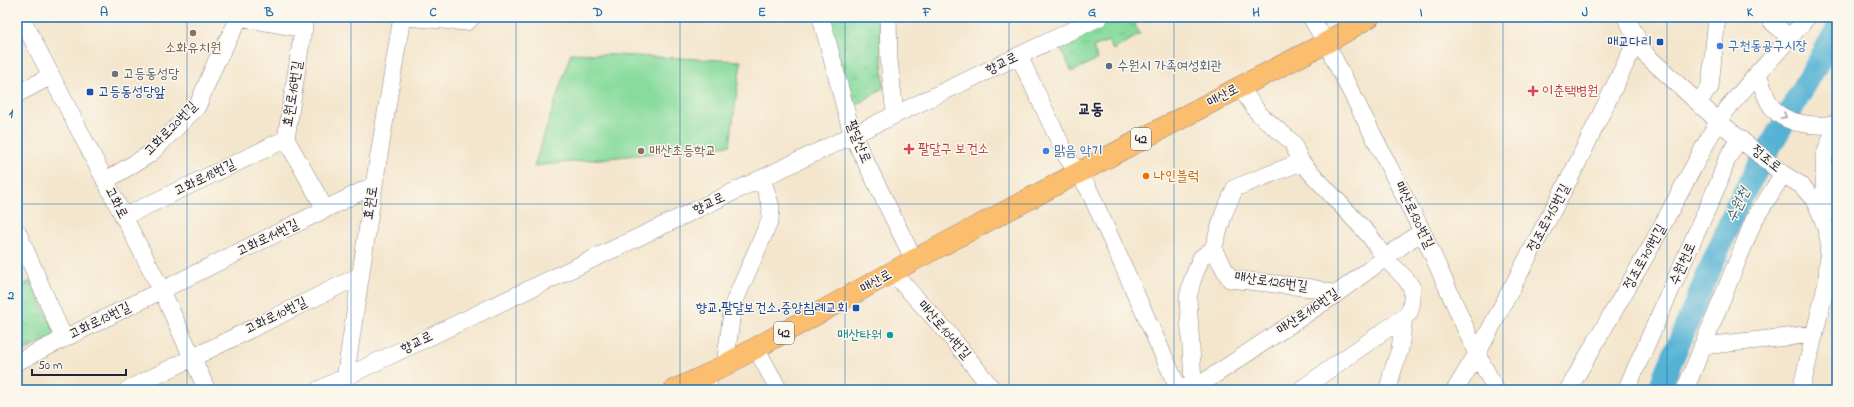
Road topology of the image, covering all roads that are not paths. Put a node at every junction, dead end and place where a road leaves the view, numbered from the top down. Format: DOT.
graph roads {
  1 [pos="21,17"];
  2 [pos="239,17"];
  3 [pos="404,17"];
  4 [pos="472,17"];
  5 [pos="821,17"];
  6 [pos="888,17"];
  7 [pos="1100,17"];
  8 [pos="1311,17"];
  9 [pos="1369,17"];
  10 [pos="1626,17"];
  11 [pos="1718,17"];
  12 [pos="1772,17"];
  13 [pos="1806,17"];
  14 [pos="305,23"];
  15 [pos="1790,38"];
  16 [pos="1326,43"];
  17 [pos="1639,45"];
  18 [pos="1019,56"];
  19 [pos="1758,72"];
  20 [pos="51,76"];
  21 [pos="1240,87"];
  22 [pos="17,94"];
  23 [pos="1698,102"];
  24 [pos="895,115"];
  25 [pos="1718,121"];
  26 [pos="1837,123"];
  27 [pos="852,134"];
  28 [pos="286,139"];
  29 [pos="1742,140"];
  30 [pos="1301,162"];
  31 [pos="1780,171"];
  32 [pos="1078,174"];
  33 [pos="762,178"];
  34 [pos="105,182"];
  35 [pos="374,185"];
  36 [pos="325,209"];
  37 [pos="123,217"];
  38 [pos="1831,226"];
  39 [pos="1422,230"];
  40 [pos="17,231"];
  41 [pos="1213,249"];
  42 [pos="1385,258"];
  43 [pos="914,260"];
  44 [pos="893,273"];
  45 [pos="361,275"];
  46 [pos="1832,283"];
  47 [pos="162,291"];
  48 [pos="1336,294"];
  49 [pos="1404,317"];
  50 [pos="1815,334"];
  51 [pos="64,339"];
  52 [pos="1702,346"];
  53 [pos="756,348"];
  54 [pos="1477,354"];
  55 [pos="192,358"];
  56 [pos="17,362"];
  57 [pos="714,376"];
  58 [pos="344,384"];
  59 [pos="127,390"];
  60 [pos="207,390"];
  61 [pos="318,390"];
  62 [pos="674,390"];
  63 [pos="779,390"];
  64 [pos="993,390"];
  65 [pos="1179,390"];
  66 [pos="1187,390"];
  67 [pos="1192,390"];
  68 [pos="1300,390"];
  69 [pos="1388,390"];
  70 [pos="1455,390"];
  71 [pos="1496,390"];
  72 [pos="1568,390"];
  73 [pos="1626,390"];
  74 [pos="1685,390"];
  75 [pos="1801,390"];
  1 -- 20 [label="street, 고화로"];
  2 -- 14 [label="street"];
  2 -- 34 [label="street, 고화로20번길"];
  3 -- 4 [label="street"];
  3 -- 35 [label="street, 효원로"];
  5 -- 27 [label="street, 팔달산로"];
  6 -- 24 [label="street"];
  7 -- 18 [label="street, 향교로"];
  8 -- 16 [label="street, 매산로130번길"];
  9 -- 16 [label="main road, 매산로 / 42"];
  10 -- 17 [label="street, 정조로"];
  11 -- 23 [label="street"];
  12 -- 15 [label="street"];
  13 -- 15 [label="street"];
  14 -- 28 [label="street, 효원로16번길"];
  15 -- 19 [label="street"];
  16 -- 21 [label="main road, 매산로 / 42"];
  16 -- 39 [label="street, 매산로130번길"];
  17 -- 23 [label="street, 정조로"];
  17 -- 54 [label="street, 정조로715번길"];
  18 -- 24 [label="street, 향교로"];
  18 -- 32 [label="street"];
  19 -- 25 [label="street"];
  19 -- 26 [label="street, one-way"];
  20 -- 22 [label="street"];
  20 -- 34 [label="street, 고화로"];
  21 -- 30 [label="street"];
  21 -- 32 [label="main road, 매산로 / 42"];
  23 -- 25 [label="street, 정조로"];
  24 -- 27 [label="street, 향교로"];
  25 -- 29 [label="street, 정조로"];
  25 -- 72 [label="street, 정조로709번길"];
  26 -- 38 [label="street"];
  27 -- 33 [label="street, 향교로"];
  27 -- 43 [label="street, 팔달산로"];
  28 -- 36 [label="street, 효원로16번길"];
  28 -- 37 [label="street, 고화로18번길"];
  29 -- 31 [label="street, 정조로"];
  29 -- 73 [label="street, 수원천로"];
  30 -- 41 [label="street"];
  30 -- 42 [label="street"];
  31 -- 38 [label="street, 정조로"];
  31 -- 52 [label="street"];
  32 -- 43 [label="main road, 매산로 / 42"];
  32 -- 65 [label="street"];
  33 -- 57 [label="street"];
  33 -- 58 [label="street, 향교로"];
  34 -- 37 [label="street, 고화로"];
  35 -- 36 [label="street, 고화로14번길"];
  35 -- 45 [label="street, 효원로"];
  36 -- 47 [label="street, 고화로14번길"];
  37 -- 47 [label="street, 고화로"];
  38 -- 46 [label="street, 정조로"];
  39 -- 42 [label="street, 매산로116번길"];
  39 -- 54 [label="street, 매산로130번길"];
  40 -- 51 [label="street"];
  41 -- 48 [label="street, 매산로126번길"];
  41 -- 66 [label="street"];
  42 -- 48 [label="street, 매산로116번길"];
  42 -- 49 [label="street"];
  43 -- 44 [label="main road, 매산로 / 42"];
  44 -- 53 [label="main road, 매산로 / 42"];
  44 -- 64 [label="street, 매산로104번길"];
  45 -- 55 [label="street, 고화로10번길"];
  45 -- 58 [label="street, 효원로"];
  46 -- 50 [label="street, 정조로"];
  47 -- 51 [label="street, 고화로13번길"];
  47 -- 55 [label="street, 고화로"];
  48 -- 67 [label="street, 매산로116번길"];
  49 -- 68 [label="street"];
  49 -- 69 [label="street"];
  50 -- 52 [label="street"];
  50 -- 75 [label="street, 정조로"];
  51 -- 56 [label="street, 고화로13번길"];
  52 -- 74 [label="street"];
  53 -- 57 [label="main road, 매산로 / 42"];
  53 -- 63 [label="street"];
  54 -- 70 [label="street, 정조로715번길"];
  54 -- 71 [label="street, 매산로130번길"];
  55 -- 59 [label="street, 고화로10번길"];
  55 -- 60 [label="street, 고화로"];
  57 -- 62 [label="main road, 매산로 / 42"];
  58 -- 61 [label="street, 향교로"];
}
